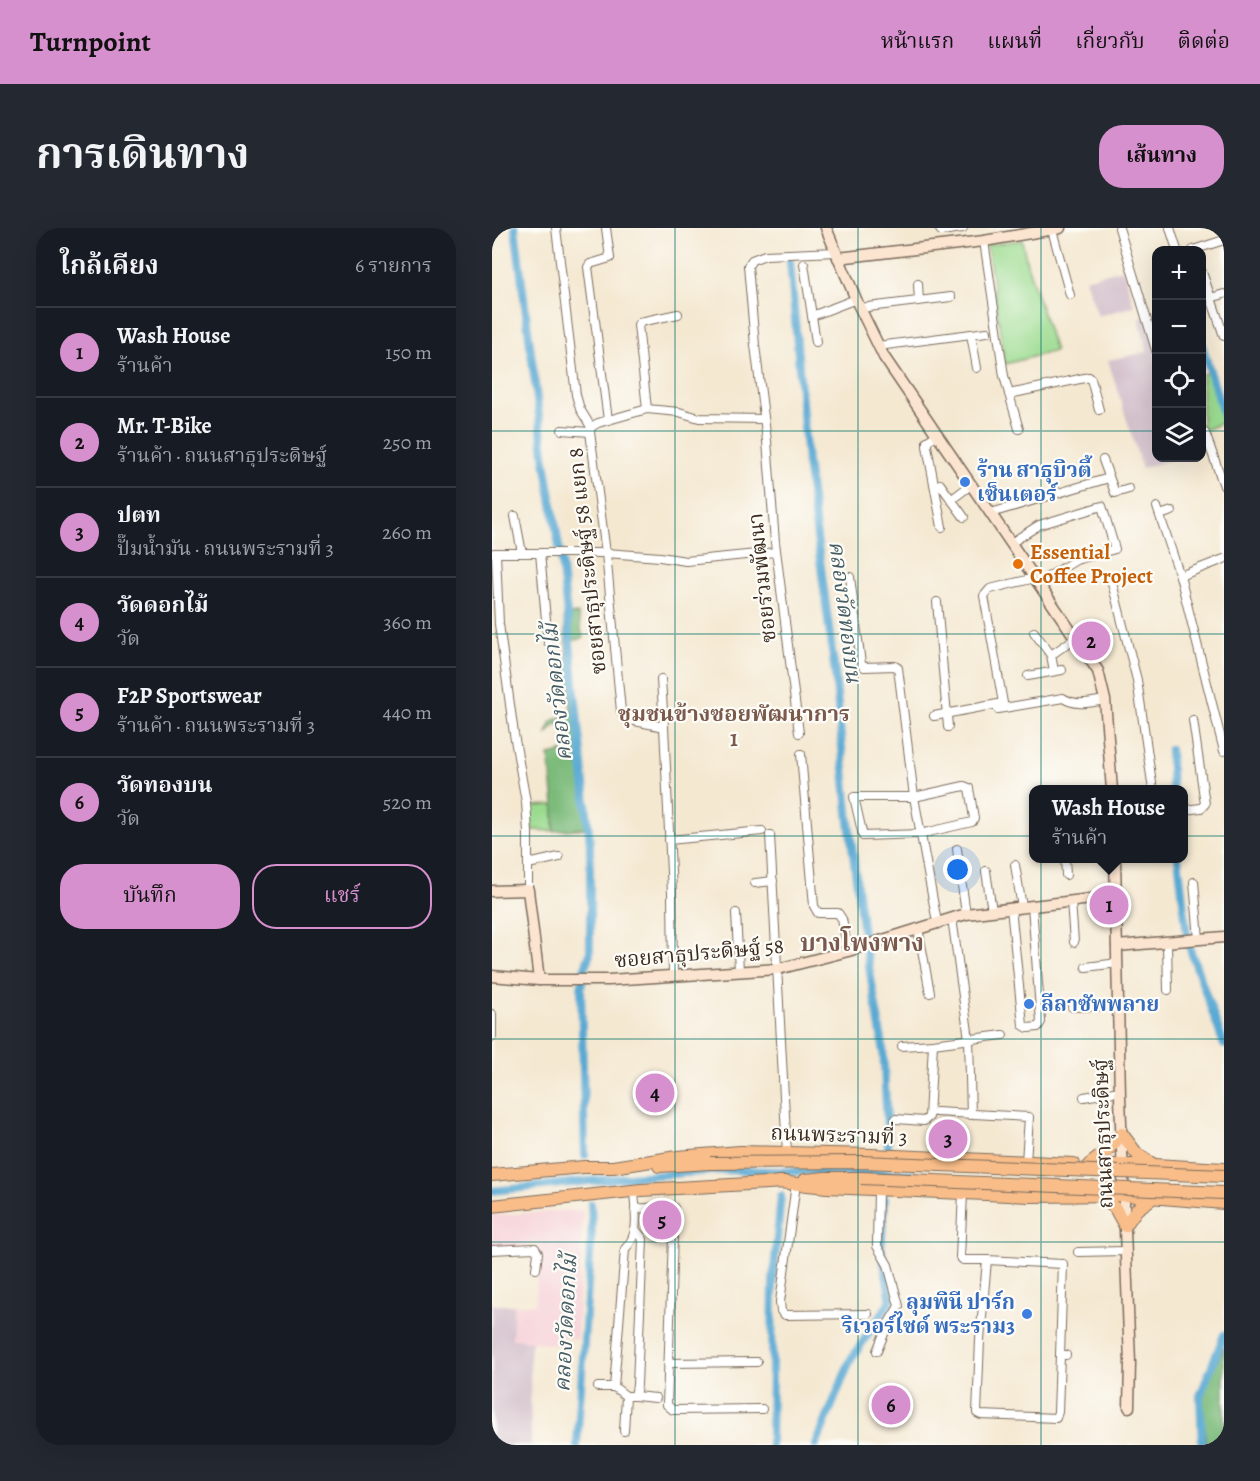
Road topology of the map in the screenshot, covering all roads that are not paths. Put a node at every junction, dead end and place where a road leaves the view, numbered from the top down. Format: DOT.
graph roads {
  1 [pos="556,228"];
  2 [pos="606,228"];
  3 [pos="826,228"];
  4 [pos="939,228"];
  5 [pos="965,228"];
  6 [pos="1119,228"];
  7 [pos="1170,228"];
  8 [pos="1056,229"];
  9 [pos="1015,232"];
  10 [pos="1224,240"];
  11 [pos="984,241"];
  12 [pos="970,243"];
  13 [pos="1176,246"];
  14 [pos="1206,246"];
  15 [pos="837,255"];
  16 [pos="804,264"];
  17 [pos="918,284"];
  18 [pos="1206,284"];
  19 [pos="1224,294"];
  20 [pos="1070,295"];
  21 [pos="951,297"];
  22 [pos="1211,298"];
  23 [pos="919,301"];
  24 [pos="858,304"];
  25 [pos="678,314"];
  26 [pos="812,316"];
  27 [pos="987,332"];
  28 [pos="971,334"];
  29 [pos="1224,336"];
  30 [pos="1152,337"];
  31 [pos="816,342"];
  32 [pos="878,346"];
  33 [pos="977,368"];
  34 [pos="1009,394"];
  35 [pos="647,409"];
  36 [pos="1099,410"];
  37 [pos="764,419"];
  38 [pos="608,420"];
  39 [pos="591,429"];
  40 [pos="1019,429"];
  41 [pos="562,430"];
  42 [pos="938,434"];
  43 [pos="1206,437"];
  44 [pos="1103,460"];
  45 [pos="1109,478"];
  46 [pos="940,484"];
  47 [pos="972,484"];
  48 [pos="1224,486"];
  49 [pos="1130,489"];
  50 [pos="951,500"];
  51 [pos="1172,511"];
  52 [pos="991,513"];
  53 [pos="515,516"];
  54 [pos="964,517"];
  55 [pos="942,527"];
  56 [pos="1011,543"];
  57 [pos="776,552"];
  58 [pos="494,553"];
  59 [pos="522,553"];
  60 [pos="540,553"];
  61 [pos="606,553"];
  62 [pos="1224,560"];
  63 [pos="1180,576"];
  64 [pos="850,577"];
  65 [pos="1111,579"];
  66 [pos="1037,580"];
  67 [pos="936,602"];
  68 [pos="1034,632"];
  69 [pos="1077,637"];
  70 [pos="548,642"];
  71 [pos="1051,655"];
  72 [pos="1028,676"];
  73 [pos="662,679"];
  74 [pos="1105,700"];
  75 [pos="947,713"];
  76 [pos="975,713"];
  77 [pos="934,716"];
  78 [pos="1193,720"];
  79 [pos="664,727"];
  80 [pos="948,728"];
  81 [pos="799,733"];
  82 [pos="1224,747"];
  83 [pos="801,754"];
  84 [pos="1112,785"];
  85 [pos="1152,785"];
  86 [pos="914,797"];
  87 [pos="1188,810"];
  88 [pos="920,834"];
  89 [pos="669,840"];
  90 [pos="957,849"];
  91 [pos="559,856"];
  92 [pos="1065,863"];
  93 [pos="1115,863"];
  94 [pos="528,864"];
  95 [pos="1016,865"];
  96 [pos="986,871"];
  97 [pos="1066,875"];
  98 [pos="773,881"];
  99 [pos="1194,882"];
  100 [pos="755,884"];
  101 [pos="528,890"];
  102 [pos="492,891"];
  103 [pos="1116,896"];
  104 [pos="1071,901"];
  105 [pos="1021,907"];
  106 [pos="992,911"];
  107 [pos="736,913"];
  108 [pos="966,914"];
  109 [pos="952,918"];
  110 [pos="937,922"];
  111 [pos="918,928"];
  112 [pos="1224,937"];
  113 [pos="1199,939"];
  114 [pos="1074,942"];
  115 [pos="1167,942"];
  116 [pos="1118,946"];
  117 [pos="848,951"];
  118 [pos="1118,963"];
  119 [pos="1086,967"];
  120 [pos="778,969"];
  121 [pos="739,970"];
  122 [pos="492,976"];
  123 [pos="673,976"];
  124 [pos="539,980"];
  125 [pos="1168,990"];
  126 [pos="930,993"];
  127 [pos="1118,1006"];
  128 [pos="1072,1007"];
  129 [pos="492,1014"];
  130 [pos="1003,1035"];
  131 [pos="492,1037"];
  132 [pos="969,1039"];
  133 [pos="933,1044"];
  134 [pos="902,1046"];
  135 [pos="1120,1091"];
  136 [pos="1084,1097"];
  137 [pos="936,1112"];
  138 [pos="971,1115"];
  139 [pos="896,1119"];
  140 [pos="1122,1134"];
  141 [pos="787,1153"];
  142 [pos="1027,1162"];
  143 [pos="1055,1163"];
  144 [pos="634,1165"];
  145 [pos="1089,1165"];
  146 [pos="1155,1165"];
  147 [pos="1123,1166"];
  148 [pos="1211,1168"];
  149 [pos="1224,1169"];
  150 [pos="492,1175"];
  151 [pos="1224,1176"];
  152 [pos="779,1182"];
  153 [pos="796,1184"];
  154 [pos="878,1189"];
  155 [pos="1124,1189"];
  156 [pos="634,1191"];
  157 [pos="963,1193"];
  158 [pos="1224,1193"];
  159 [pos="1098,1195"];
  160 [pos="1029,1196"];
  161 [pos="1154,1197"];
  162 [pos="1193,1202"];
  163 [pos="1218,1203"];
  164 [pos="492,1206"];
  165 [pos="635,1209"];
  166 [pos="1125,1226"];
  167 [pos="636,1230"];
  168 [pos="492,1250"];
  169 [pos="1126,1251"];
  170 [pos="1078,1252"];
  171 [pos="987,1260"];
  172 [pos="536,1269"];
  173 [pos="868,1314"];
  174 [pos="877,1351"];
  175 [pos="757,1362"];
  176 [pos="668,1363"];
  177 [pos="598,1387"];
  178 [pos="614,1387"];
  179 [pos="631,1396"];
  180 [pos="656,1398"];
  181 [pos="1129,1407"];
  182 [pos="762,1409"];
  183 [pos="624,1431"];
  1 -- 39 [label="street"];
  2 -- 38 [label="street"];
  3 -- 15 [label="street"];
  4 -- 5 [label="street"];
  5 -- 12 [label="street"];
  6 -- 30 [label="street"];
  7 -- 13 [label="street"];
  8 -- 9 [label="street"];
  8 -- 20 [label="street"];
  9 -- 11 [label="street"];
  10 -- 14 [label="street"];
  11 -- 12 [label="street"];
  11 -- 34 [label="street"];
  12 -- 15 [label="street"];
  15 -- 24 [label="street"];
  15 -- 37 [label="street, ซอยร่วมพัฒนา"];
  16 -- 26 [label="street"];
  17 -- 23 [label="street"];
  18 -- 22 [label="street"];
  19 -- 22 [label="street"];
  21 -- 23 [label="street"];
  22 -- 29 [label="street"];
  23 -- 24 [label="street"];
  24 -- 26 [label="street"];
  24 -- 32 [label="street"];
  25 -- 35 [label="street"];
  26 -- 31 [label="street"];
  27 -- 28 [label="street"];
  28 -- 32 [label="street"];
  28 -- 33 [label="street"];
  32 -- 42 [label="street"];
  34 -- 36 [label="street"];
  34 -- 40 [label="street"];
  35 -- 37 [label="street, ซอยสาธุประดิษฐ์ 58 แยก 8"];
  35 -- 38 [label="street, ซอยสาธุประดิษฐ์ 58 แยก 8"];
  37 -- 57 [label="street, ซอยร่วมพัฒนา"];
  38 -- 39 [label="street, ซอยสาธุประดิษฐ์ 58 แยก 8"];
  39 -- 41 [label="street"];
  39 -- 61 [label="street, ซอยสาธุประดิษฐ์ 58 แยก 8"];
  42 -- 47 [label="street"];
  42 -- 55 [label="street"];
  43 -- 48 [label="street"];
  44 -- 45 [label="street"];
  45 -- 49 [label="street"];
  45 -- 52 [label="street"];
  46 -- 50 [label="street"];
  47 -- 50 [label="street"];
  47 -- 52 [label="street"];
  50 -- 54 [label="street"];
  51 -- 63 [label="street"];
  52 -- 56 [label="street"];
  53 -- 59 [label="street"];
  56 -- 66 [label="street"];
  56 -- 66 [label="street"];
  57 -- 61 [label="street"];
  57 -- 81 [label="street, ซอยร่วมพัฒนา"];
  58 -- 59 [label="street"];
  58 -- 94 [label="street"];
  59 -- 60 [label="street"];
  60 -- 61 [label="street"];
  60 -- 70 [label="street"];
  61 -- 79 [label="street, ซอยสาธุประดิษฐ์ 58 แยก 8"];
  62 -- 63 [label="street"];
  63 -- 82 [label="street"];
  64 -- 86 [label="street"];
  65 -- 85 [label="street"];
  66 -- 69 [label="street"];
  66 -- 75 [label="street"];
  67 -- 75 [label="street"];
  68 -- 71 [label="street"];
  69 -- 71 [label="street"];
  69 -- 74 [label="street"];
  71 -- 72 [label="street"];
  73 -- 79 [label="street"];
  74 -- 76 [label="street"];
  74 -- 84 [label="street"];
  75 -- 77 [label="street"];
  75 -- 80 [label="street"];
  78 -- 87 [label="street"];
  79 -- 89 [label="street"];
  83 -- 117 [label="street"];
  86 -- 88 [label="street"];
  86 -- 88 [label="street"];
  86 -- 88 [label="street"];
  88 -- 110 [label="street"];
  89 -- 98 [label="street"];
  89 -- 123 [label="street"];
  90 -- 108 [label="street"];
  91 -- 94 [label="street"];
  92 -- 97 [label="street"];
  93 -- 103 [label="street, ถนนสาธุประดิษฐ์"];
  94 -- 101 [label="street"];
  95 -- 105 [label="street"];
  96 -- 106 [label="street"];
  98 -- 100 [label="street"];
  98 -- 120 [label="street"];
  99 -- 113 [label="street"];
  101 -- 102 [label="street"];
  101 -- 124 [label="street"];
  103 -- 104 [label="street, ซอยสาธุประดิษฐ์ 58"];
  103 -- 116 [label="street, ถนนสาธุประดิษฐ์"];
  104 -- 105 [label="street, ซอยสาธุประดิษฐ์ 58"];
  104 -- 114 [label="street"];
  105 -- 105 [label="street"];
  105 -- 106 [label="street, ซอยสาธุประดิษฐ์ 58"];
  106 -- 108 [label="street, ซอยสาธุประดิษฐ์ 58"];
  107 -- 121 [label="street"];
  108 -- 109 [label="street, ซอยสาธุประดิษฐ์ 58"];
  109 -- 110 [label="street, ซอยสาธุประดิษฐ์ 58"];
  109 -- 132 [label="street"];
  110 -- 111 [label="street, ซอยสาธุประดิษฐ์ 58"];
  111 -- 117 [label="street, ซอยสาธุประดิษฐ์ 58"];
  111 -- 126 [label="street"];
  112 -- 113 [label="street"];
  113 -- 115 [label="street"];
  115 -- 116 [label="street"];
  115 -- 125 [label="street"];
  116 -- 118 [label="street, ถนนสาธุประดิษฐ์"];
  117 -- 120 [label="street, ซอยสาธุประดิษฐ์ 58"];
  118 -- 119 [label="street"];
  118 -- 127 [label="street, ถนนสาธุประดิษฐ์"];
  120 -- 121 [label="street, ซอยสาธุประดิษฐ์ 58"];
  120 -- 141 [label="street"];
  121 -- 123 [label="street, ซอยสาธุประดิษฐ์ 58"];
  122 -- 124 [label="street, ซอยสาธุประดิษฐ์ 58"];
  123 -- 124 [label="street, ซอยสาธุประดิษฐ์ 58"];
  127 -- 128 [label="street"];
  127 -- 135 [label="street, ถนนสาธุประดิษฐ์"];
  129 -- 131 [label="street"];
  130 -- 132 [label="street"];
  132 -- 133 [label="street"];
  132 -- 138 [label="street"];
  133 -- 134 [label="street"];
  133 -- 139 [label="street"];
  135 -- 136 [label="street"];
  135 -- 140 [label="street, ถนนสาธุประดิษฐ์"];
  137 -- 138 [label="street"];
  138 -- 142 [label="street"];
  140 -- 145 [label="main road"];
  140 -- 146 [label="main road"];
  140 -- 147 [label="street, ถนนสาธุประดิษฐ์"];
  141 -- 142 [label="main road, ถนนพระรามที่ 3"];
  141 -- 144 [label="main road, ถนนพระรามที่ 3"];
  142 -- 143 [label="main road, ถนนพระรามที่ 3"];
  142 -- 160 [label="main road"];
  143 -- 145 [label="main road, ถนนพระรามที่ 3"];
  143 -- 155 [label="main road"];
  144 -- 150 [label="main road, ถนนพระรามที่ 3"];
  144 -- 151 [label="main road, ถนนพระรามที่ 3, bridge"];
  145 -- 147 [label="main road, ถนนพระรามที่ 3"];
  146 -- 147 [label="main road, ถนนพระรามที่ 3"];
  146 -- 148 [label="main road, ถนนพระรามที่ 3"];
  147 -- 155 [label="street, ถนนสาธุประดิษฐ์"];
  148 -- 149 [label="main road, ถนนพระรามที่ 3"];
  148 -- 163 [label="main road"];
  152 -- 153 [label="main road, ถนนพระรามที่ 3"];
  152 -- 156 [label="main road, ถนนพระรามที่ 3"];
  152 -- 158 [label="main road, ถนนพระรามที่ 3, bridge"];
  153 -- 154 [label="main road, ถนนพระรามที่ 3"];
  153 -- 173 [label="street"];
  154 -- 157 [label="main road, ถนนพระรามที่ 3"];
  154 -- 174 [label="street"];
  155 -- 159 [label="main road, ถนนพระรามที่ 3"];
  155 -- 161 [label="main road, ถนนพระรามที่ 3"];
  155 -- 162 [label="main road"];
  155 -- 166 [label="street, ถนนสาธุประดิษฐ์"];
  156 -- 164 [label="main road, ถนนพระรามที่ 3"];
  156 -- 165 [label="street"];
  157 -- 160 [label="main road, ถนนพระรามที่ 3"];
  157 -- 171 [label="street"];
  159 -- 160 [label="main road, ถนนพระรามที่ 3"];
  159 -- 166 [label="main road"];
  161 -- 162 [label="main road, ถนนพระรามที่ 3"];
  161 -- 166 [label="main road"];
  162 -- 163 [label="main road, ถนนพระรามที่ 3"];
  165 -- 167 [label="street"];
  165 -- 176 [label="street"];
  166 -- 169 [label="street, ถนนสาธุประดิษฐ์"];
  167 -- 178 [label="street"];
  167 -- 179 [label="street"];
  168 -- 172 [label="street"];
  169 -- 170 [label="street"];
  169 -- 181 [label="street, ถนนสาธุประดิษฐ์"];
  171 -- 171 [label="street"];
  175 -- 176 [label="street"];
  176 -- 182 [label="street"];
  177 -- 178 [label="street"];
  178 -- 179 [label="street"];
  179 -- 180 [label="street"];
  179 -- 183 [label="street"];
}
